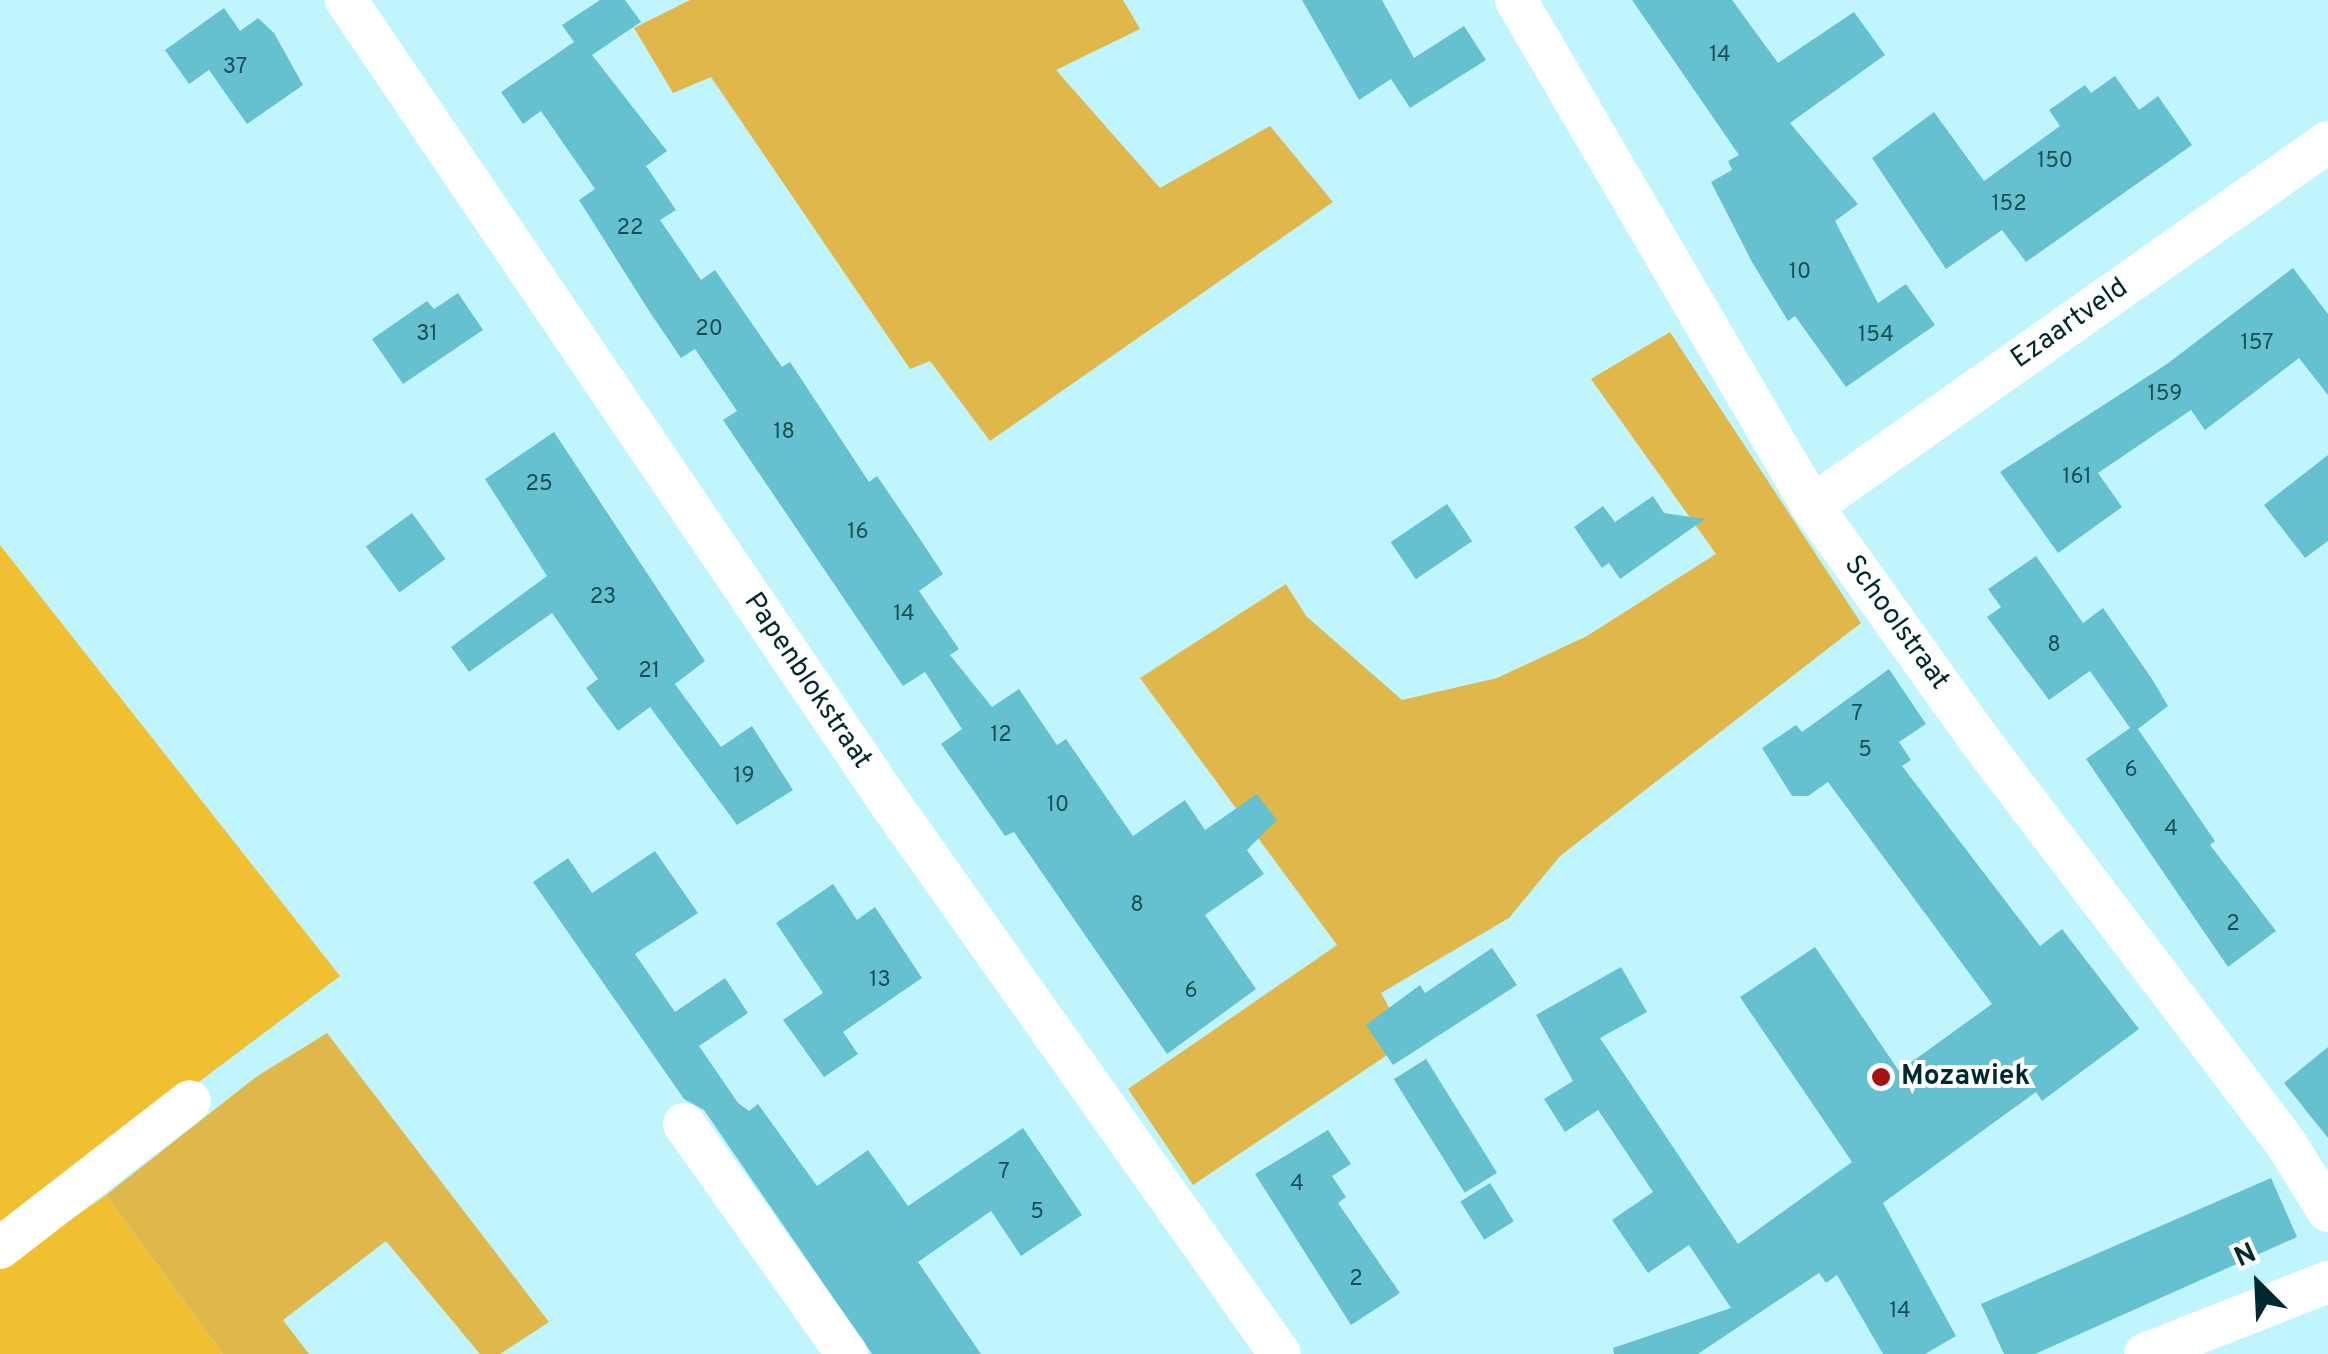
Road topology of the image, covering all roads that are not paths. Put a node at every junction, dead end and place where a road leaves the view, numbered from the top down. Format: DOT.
graph roads {
  1 [pos="346,0"];
  2 [pos="1516,0"];
  3 [pos="2328,142"];
  4 [pos="1812,506"];
  5 [pos="190,1101"];
  6 [pos="684,1124"];
  7 [pos="2328,1211"];
  8 [pos="0,1248"];
  9 [pos="2328,1282"];
  10 [pos="847,1354"];
  11 [pos="1280,1354"];
  12 [pos="2145,1354"];
  1 -- 11 [label="street, Papenblokstraat"];
  2 -- 4 [label="street, Schoolstraat"];
  3 -- 4 [label="street, Ezaartveld"];
  4 -- 7 [label="street, Schoolstraat"];
  5 -- 8 [label="street"];
  6 -- 10 [label="street"];
  9 -- 12 [label="street"];
}
